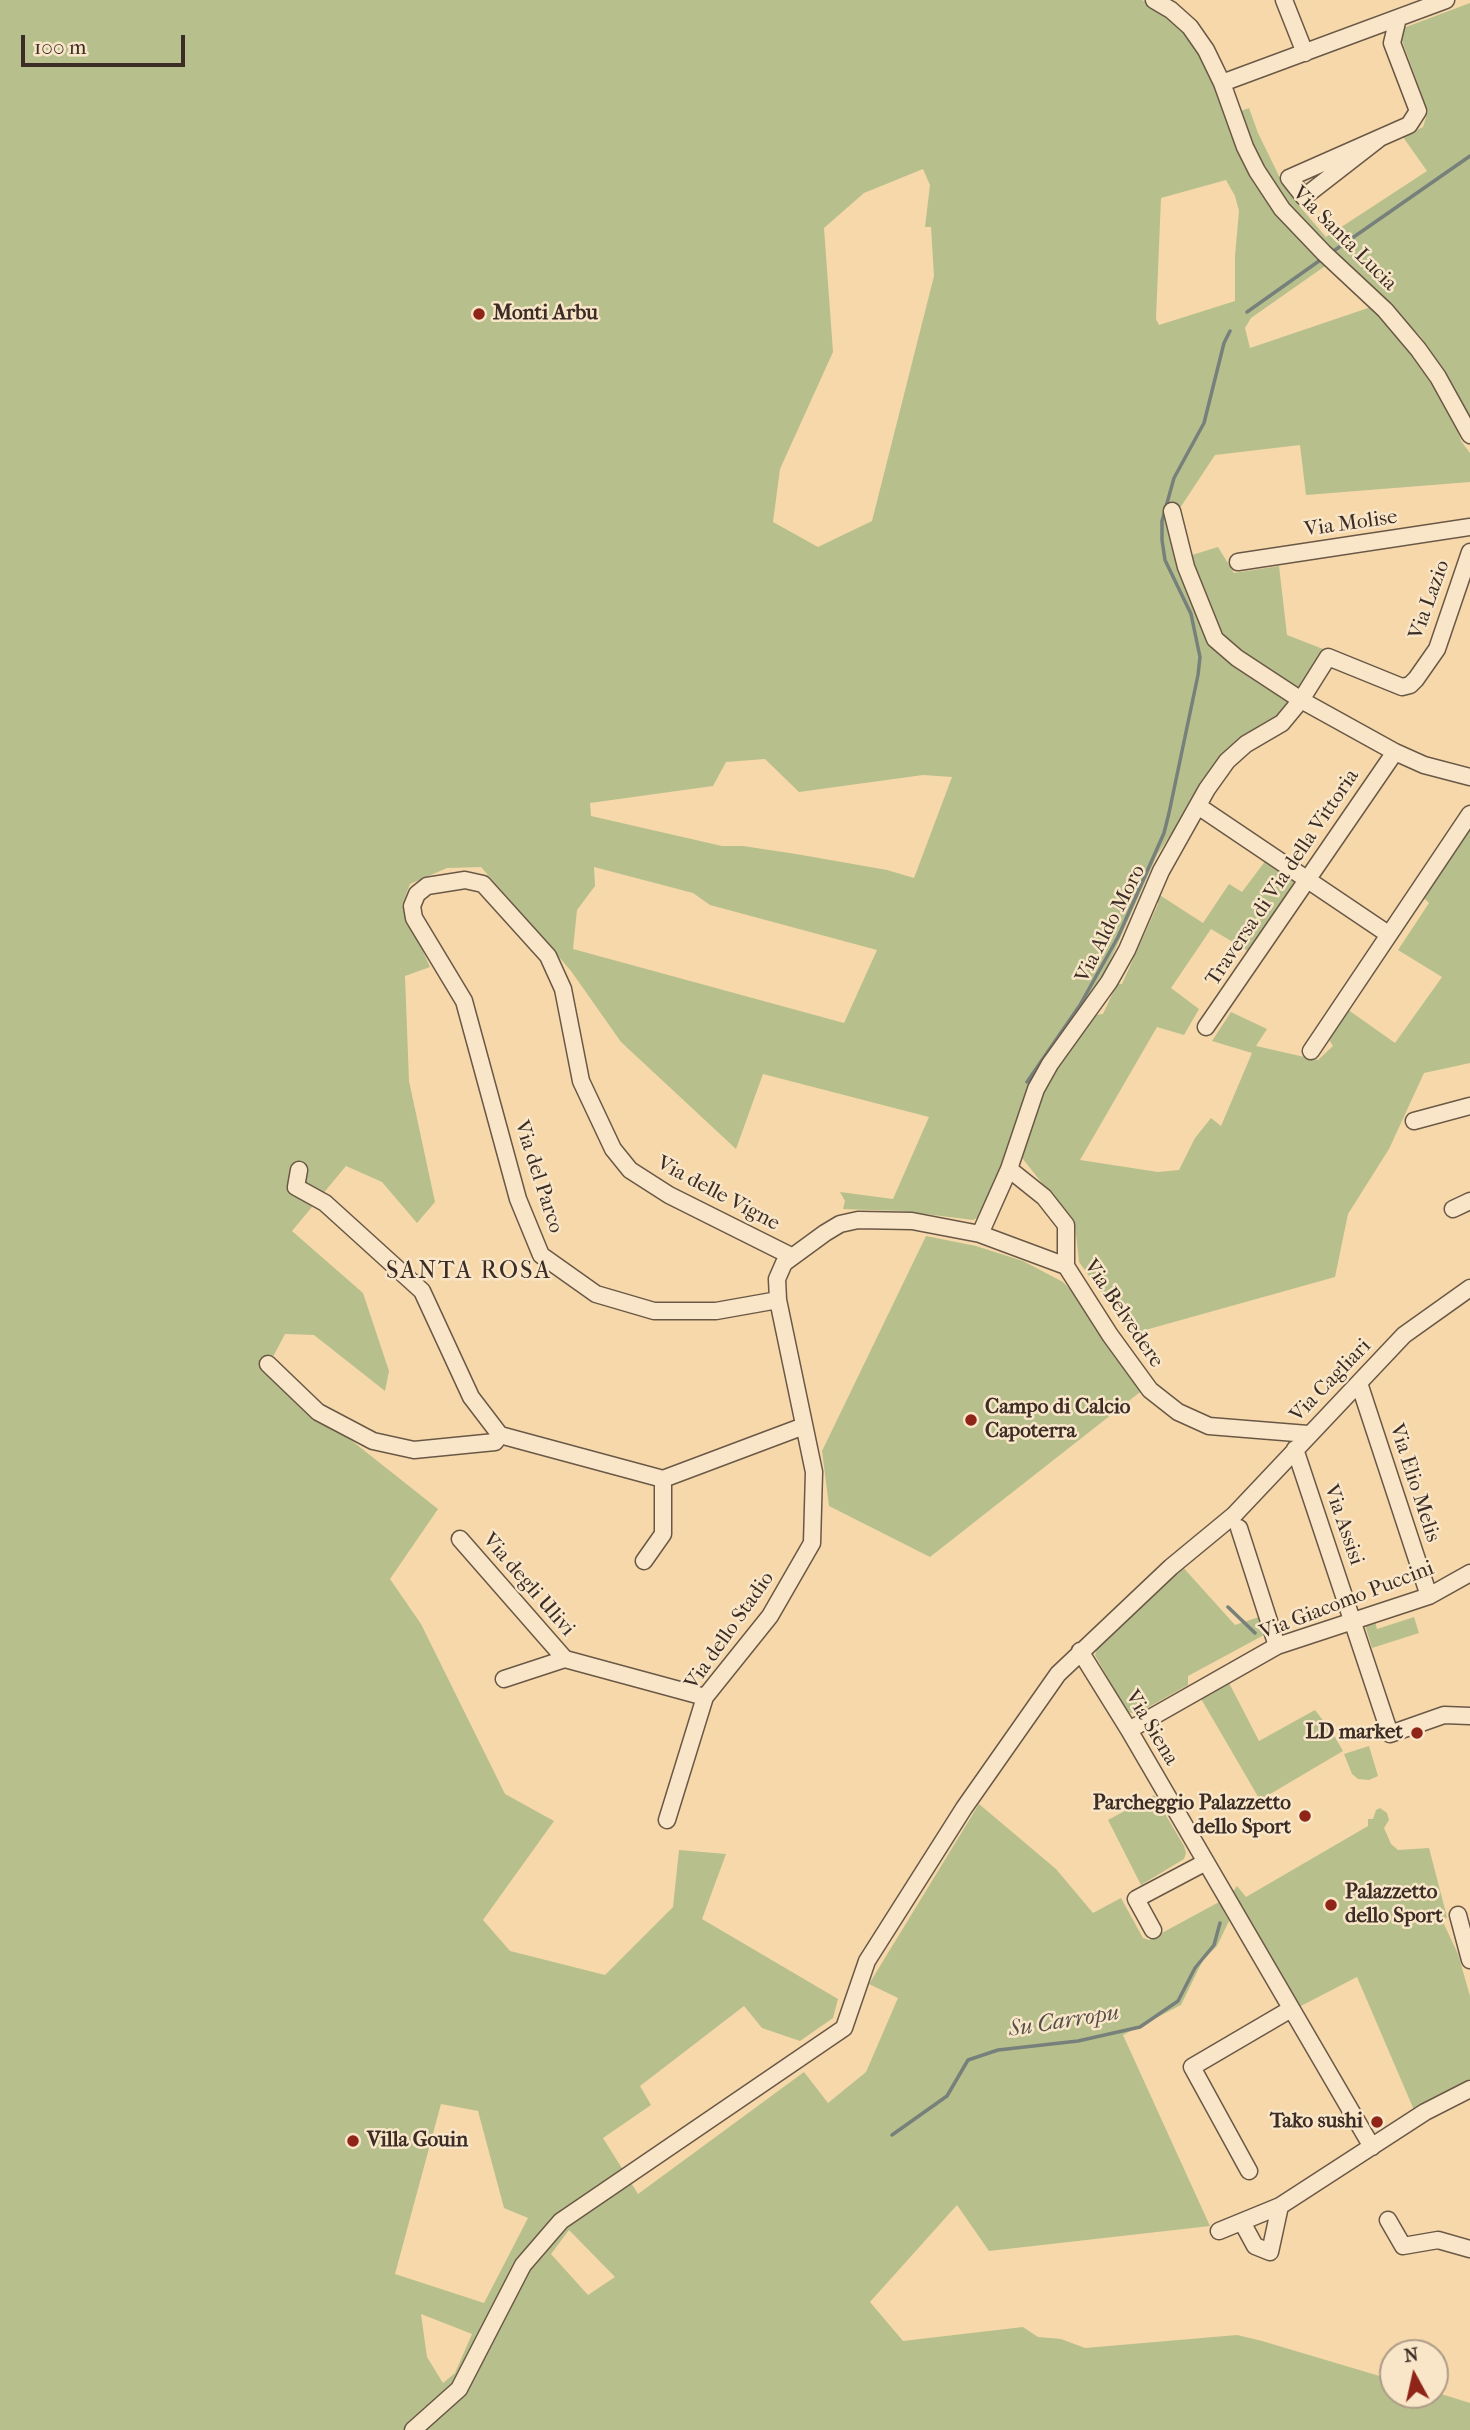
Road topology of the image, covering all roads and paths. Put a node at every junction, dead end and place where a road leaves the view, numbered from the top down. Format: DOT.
graph roads {
  1 [pos="1154,0"];
  2 [pos="1284,0"];
  3 [pos="1446,0"];
  4 [pos="1398,18"];
  5 [pos="1369,29"];
  6 [pos="1392,43"];
  7 [pos="1304,53"];
  8 [pos="1222,83"];
  9 [pos="1380,138"];
  10 [pos="1470,435"];
  11 [pos="1172,511"];
  12 [pos="1470,527"];
  13 [pos="1470,552"];
  14 [pos="1238,562"];
  15 [pos="1301,700"];
  16 [pos="1395,752"];
  17 [pos="1470,777"];
  18 [pos="1198,806"];
  19 [pos="1470,814"];
  20 [pos="1307,878"];
  21 [pos="414,918"];
  22 [pos="1388,934"];
  23 [pos="1206,1027"];
  24 [pos="1311,1051"];
  25 [pos="1470,1106"];
  26 [pos="1414,1121"];
  27 [pos="1009,1169"];
  28 [pos="299,1170"];
  29 [pos="1470,1201"];
  30 [pos="1453,1209"];
  31 [pos="981,1234"];
  32 [pos="791,1256"];
  33 [pos="1066,1266"];
  34 [pos="1470,1288"];
  35 [pos="778,1300"];
  36 [pos="268,1364"];
  37 [pos="1359,1383"];
  38 [pos="804,1426"];
  39 [pos="1308,1434"];
  40 [pos="500,1435"];
  41 [pos="1295,1449"];
  42 [pos="663,1479"];
  43 [pos="1237,1521"];
  44 [pos="460,1539"];
  45 [pos="644,1561"];
  46 [pos="1470,1573"];
  47 [pos="1429,1596"];
  48 [pos="1353,1622"];
  49 [pos="1277,1646"];
  50 [pos="1080,1651"];
  51 [pos="565,1659"];
  52 [pos="503,1679"];
  53 [pos="705,1697"];
  54 [pos="1470,1716"];
  55 [pos="1129,1730"];
  56 [pos="667,1820"];
  57 [pos="1206,1862"];
  58 [pos="1458,1915"];
  59 [pos="1153,1930"];
  60 [pos="1470,1960"];
  61 [pos="1291,2009"];
  62 [pos="1470,2089"];
  63 [pos="1371,2147"];
  64 [pos="1249,2171"];
  65 [pos="1280,2206"];
  66 [pos="1388,2220"];
  67 [pos="1242,2222"];
  68 [pos="1219,2231"];
  69 [pos="1470,2249"];
  70 [pos="412,2430"];
  1 -- 8 [label="street, Via Santa Lucia"];
  2 -- 7 [label="street"];
  3 -- 4 [label="street"];
  4 -- 5 [label="street"];
  4 -- 6 [label="street"];
  5 -- 6 [label="street"];
  5 -- 7 [label="street"];
  6 -- 9 [label="street"];
  7 -- 8 [label="street"];
  8 -- 10 [label="street, Via Santa Lucia"];
  9 -- 9 [label="street"];
  11 -- 15 [label="street"];
  12 -- 14 [label="street, Via Molise"];
  13 -- 15 [label="street, Via Lazio"];
  15 -- 16 [label="street"];
  15 -- 18 [label="street, Via Aldo Moro"];
  16 -- 17 [label="street"];
  16 -- 20 [label="street, Traversa di Via della Vittoria"];
  18 -- 20 [label="street"];
  18 -- 27 [label="street, Via Aldo Moro"];
  19 -- 22 [label="street"];
  20 -- 22 [label="street"];
  20 -- 23 [label="street, Traversa di Via della Vittoria"];
  21 -- 32 [label="street, Via delle Vigne"];
  21 -- 35 [label="street, Via del Parco"];
  22 -- 24 [label="street"];
  25 -- 26 [label="street"];
  27 -- 31 [label="street, Via Aldo Moro"];
  27 -- 33 [label="street"];
  28 -- 40 [label="street"];
  29 -- 30 [label="street"];
  31 -- 32 [label="street, Via Belvedere"];
  31 -- 33 [label="street, Via Belvedere"];
  32 -- 35 [label="street"];
  33 -- 39 [label="street, Via Belvedere"];
  34 -- 37 [label="street, Via Cagliari"];
  35 -- 38 [label="street"];
  36 -- 40 [label="street"];
  37 -- 39 [label="street, Via Cagliari"];
  37 -- 47 [label="street, Via Elio Melis"];
  38 -- 42 [label="street"];
  38 -- 53 [label="street, Via dello Stadio"];
  39 -- 41 [label="street, Via Cagliari"];
  40 -- 42 [label="street"];
  41 -- 43 [label="street, Via Cagliari"];
  41 -- 48 [label="street, Via Assisi"];
  42 -- 45 [label="street"];
  43 -- 49 [label="street"];
  43 -- 50 [label="street, Via Cagliari"];
  44 -- 51 [label="street, Via degli Ulivi"];
  46 -- 47 [label="street, Via Giacomo Puccini"];
  47 -- 48 [label="street, Via Giacomo Puccini"];
  48 -- 49 [label="street, Via Giacomo Puccini"];
  48 -- 54 [label="street, Via Assisi"];
  49 -- 55 [label="street, Via Giacomo Puccini"];
  50 -- 55 [label="street, Via Siena"];
  50 -- 70 [label="street, Via Cagliari"];
  51 -- 52 [label="street, Via degli Ulivi"];
  51 -- 53 [label="street, Via degli Ulivi"];
  53 -- 56 [label="street, Via dello Stadio"];
  55 -- 57 [label="street, Via Siena"];
  57 -- 59 [label="street"];
  57 -- 61 [label="street, Via Siena"];
  58 -- 60 [label="street"];
  61 -- 63 [label="street, Via Siena"];
  61 -- 64 [label="street"];
  62 -- 63 [label="street"];
  63 -- 65 [label="street"];
  65 -- 67 [label="street"];
  65 -- 67 [label="street"];
  66 -- 69 [label="street"];
  67 -- 68 [label="street"];
}
